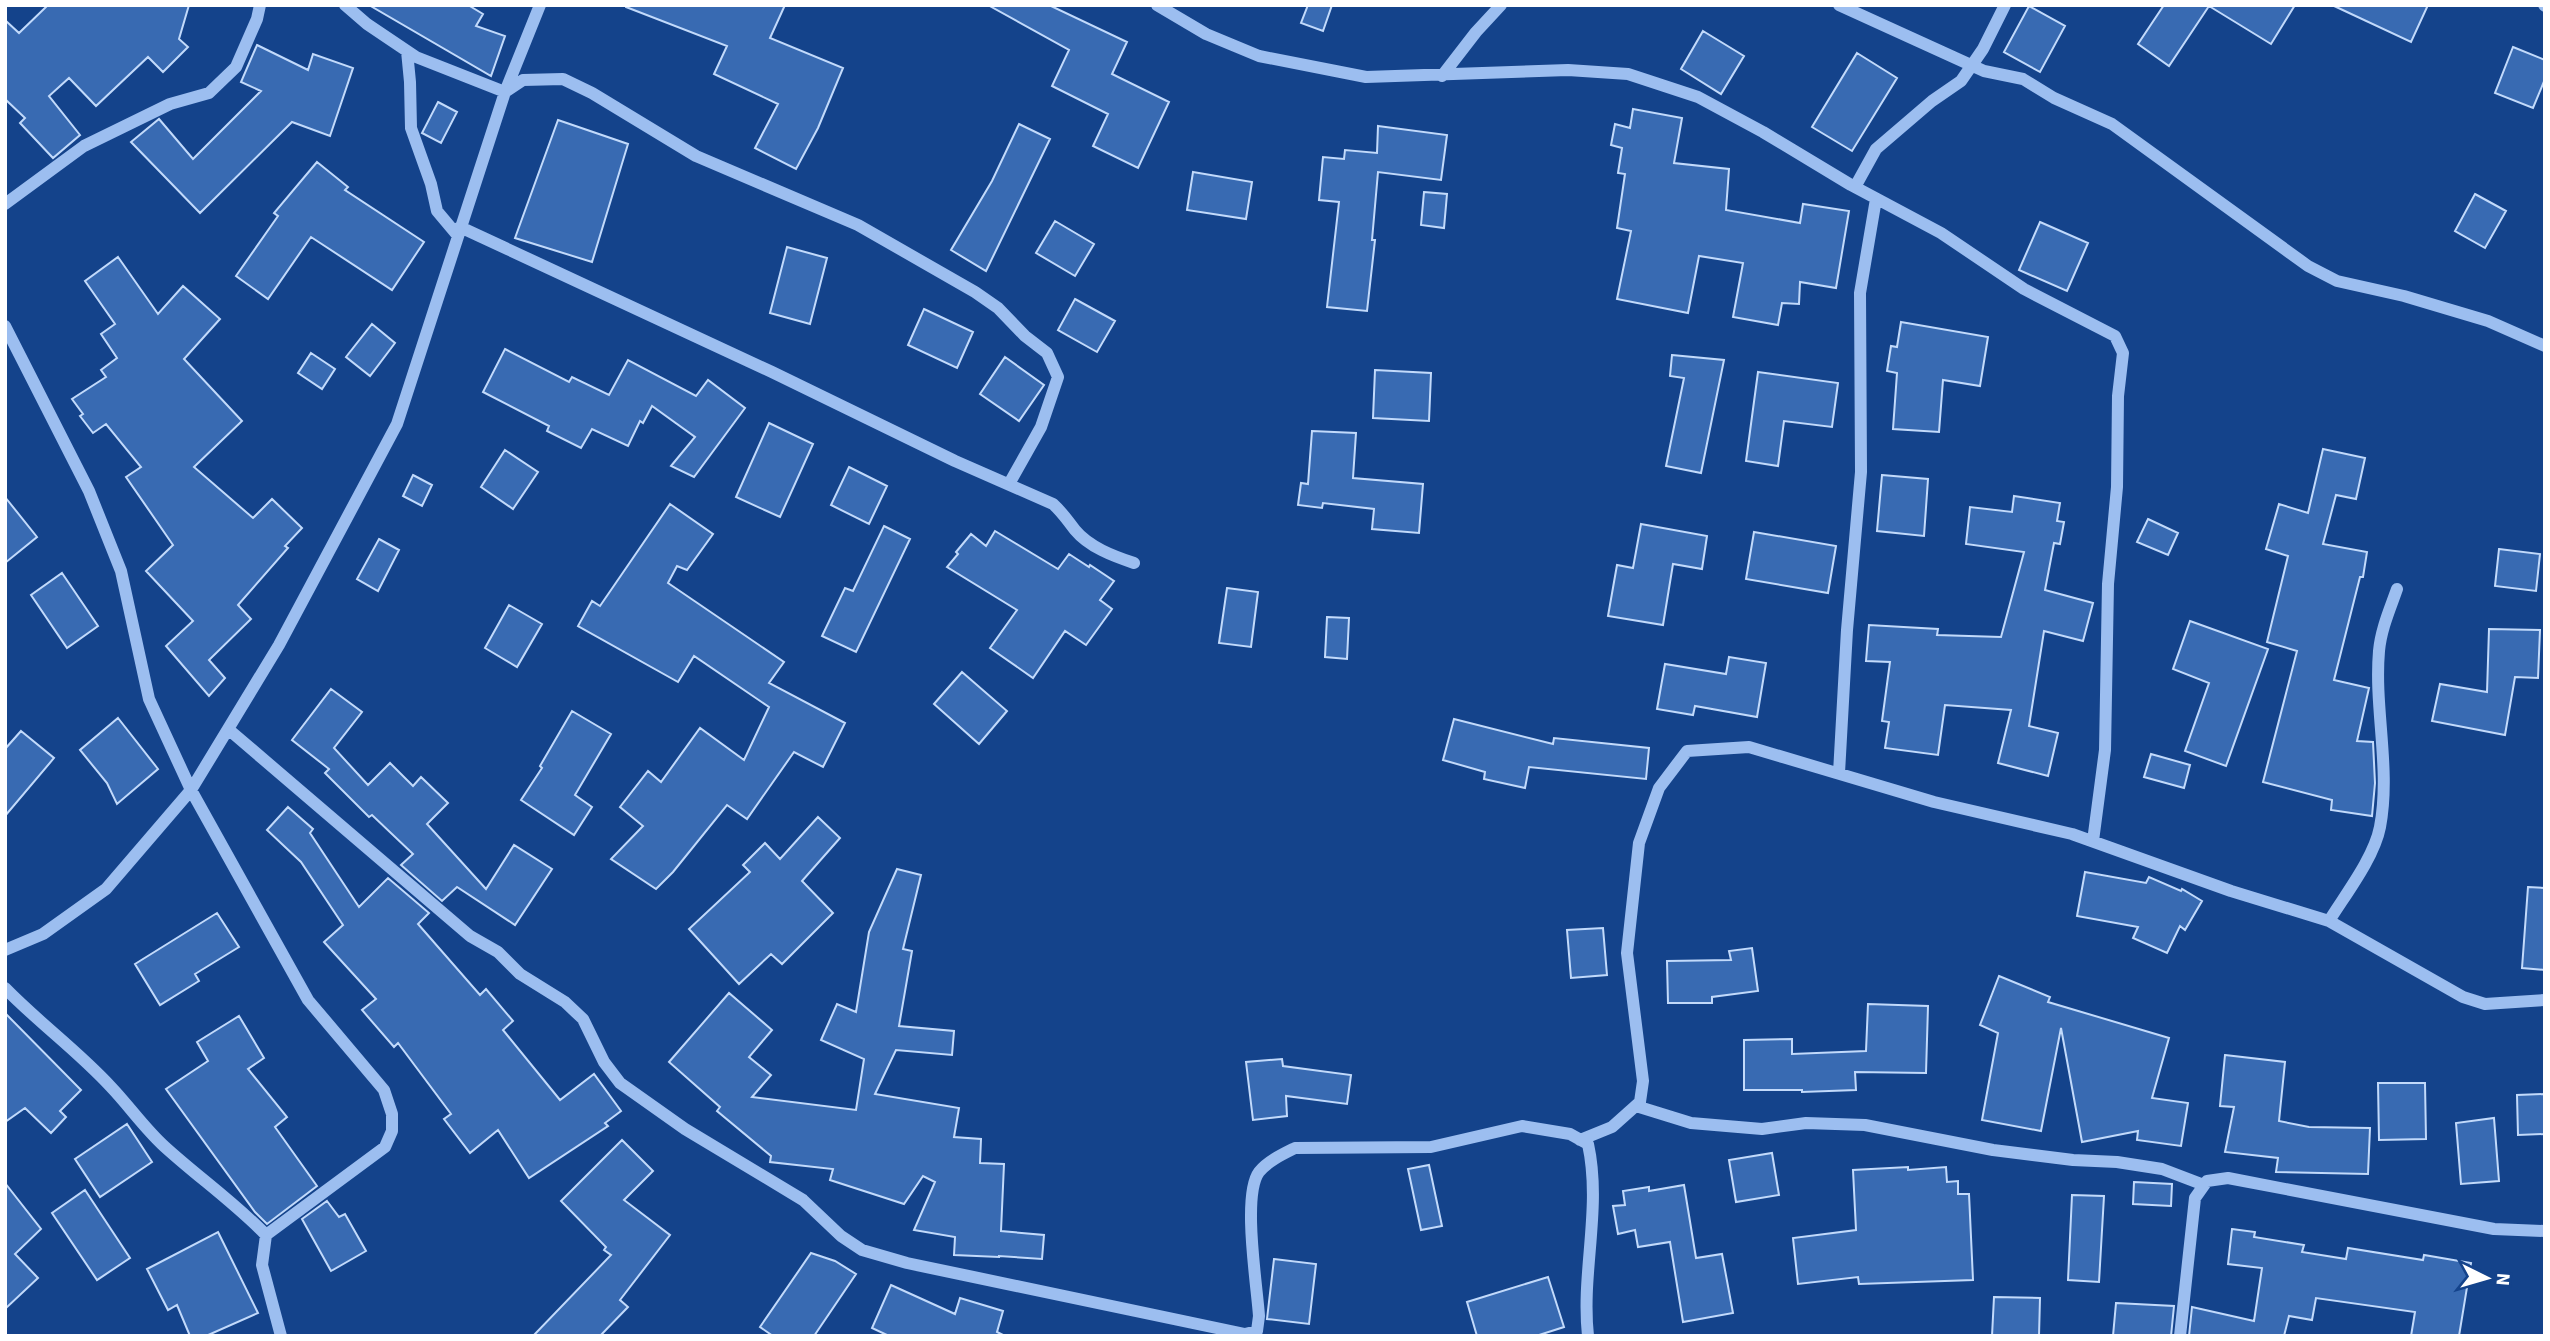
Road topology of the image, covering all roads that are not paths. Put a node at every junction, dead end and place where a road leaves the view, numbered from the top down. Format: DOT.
graph roads {
  1 [pos="260,5"];
  2 [pos="345,5"];
  3 [pos="540,5"];
  4 [pos="1157,5"];
  5 [pos="1502,5"];
  6 [pos="1839,5"];
  7 [pos="2005,5"];
  8 [pos="407,51"];
  9 [pos="1973,65"];
  10 [pos="1442,76"];
  11 [pos="505,92"];
  12 [pos="1855,187"];
  13 [pos="1876,198"];
  14 [pos="5,204"];
  15 [pos="459,232"];
  16 [pos="5,326"];
  17 [pos="2545,346"];
  18 [pos="1009,484"];
  19 [pos="1133,563"];
  20 [pos="2397,589"];
  21 [pos="228,729"];
  22 [pos="1839,773"];
  23 [pos="191,790"];
  24 [pos="2093,841"];
  25 [pos="2329,921"];
  26 [pos="5,950"];
  27 [pos="5,988"];
  28 [pos="2545,1000"];
  29 [pos="1636,1106"];
  30 [pos="1580,1140"];
  31 [pos="2204,1185"];
  32 [pos="2545,1231"];
  33 [pos="265,1235"];
  34 [pos="281,1336"];
  35 [pos="1588,1336"];
  36 [pos="2180,1336"];
  1 -- 14 [label="street"];
  2 -- 8 [label="street"];
  3 -- 11 [label="street"];
  4 -- 10 [label="street"];
  5 -- 10 [label="street"];
  6 -- 9 [label="street"];
  7 -- 9 [label="street"];
  8 -- 11 [label="street"];
  8 -- 15 [label="street"];
  9 -- 12 [label="street"];
  9 -- 17 [label="street"];
  10 -- 12 [label="street"];
  11 -- 15 [label="street"];
  11 -- 18 [label="street"];
  12 -- 13 [label="street"];
  13 -- 22 [label="street"];
  13 -- 24 [label="street"];
  15 -- 18 [label="street"];
  15 -- 21 [label="street"];
  16 -- 23 [label="street"];
  18 -- 19 [label="street"];
  20 -- 25 [label="street"];
  21 -- 23 [label="street"];
  21 -- 30 [label="street"];
  22 -- 24 [label="street"];
  22 -- 29 [label="street"];
  23 -- 26 [label="street"];
  23 -- 33 [label="street"];
  24 -- 25 [label="street"];
  25 -- 28 [label="street"];
  27 -- 33 [label="street"];
  29 -- 30 [label="street"];
  29 -- 31 [label="street"];
  30 -- 35 [label="street"];
  31 -- 32 [label="street"];
  31 -- 36 [label="street"];
  33 -- 34 [label="street"];
}
